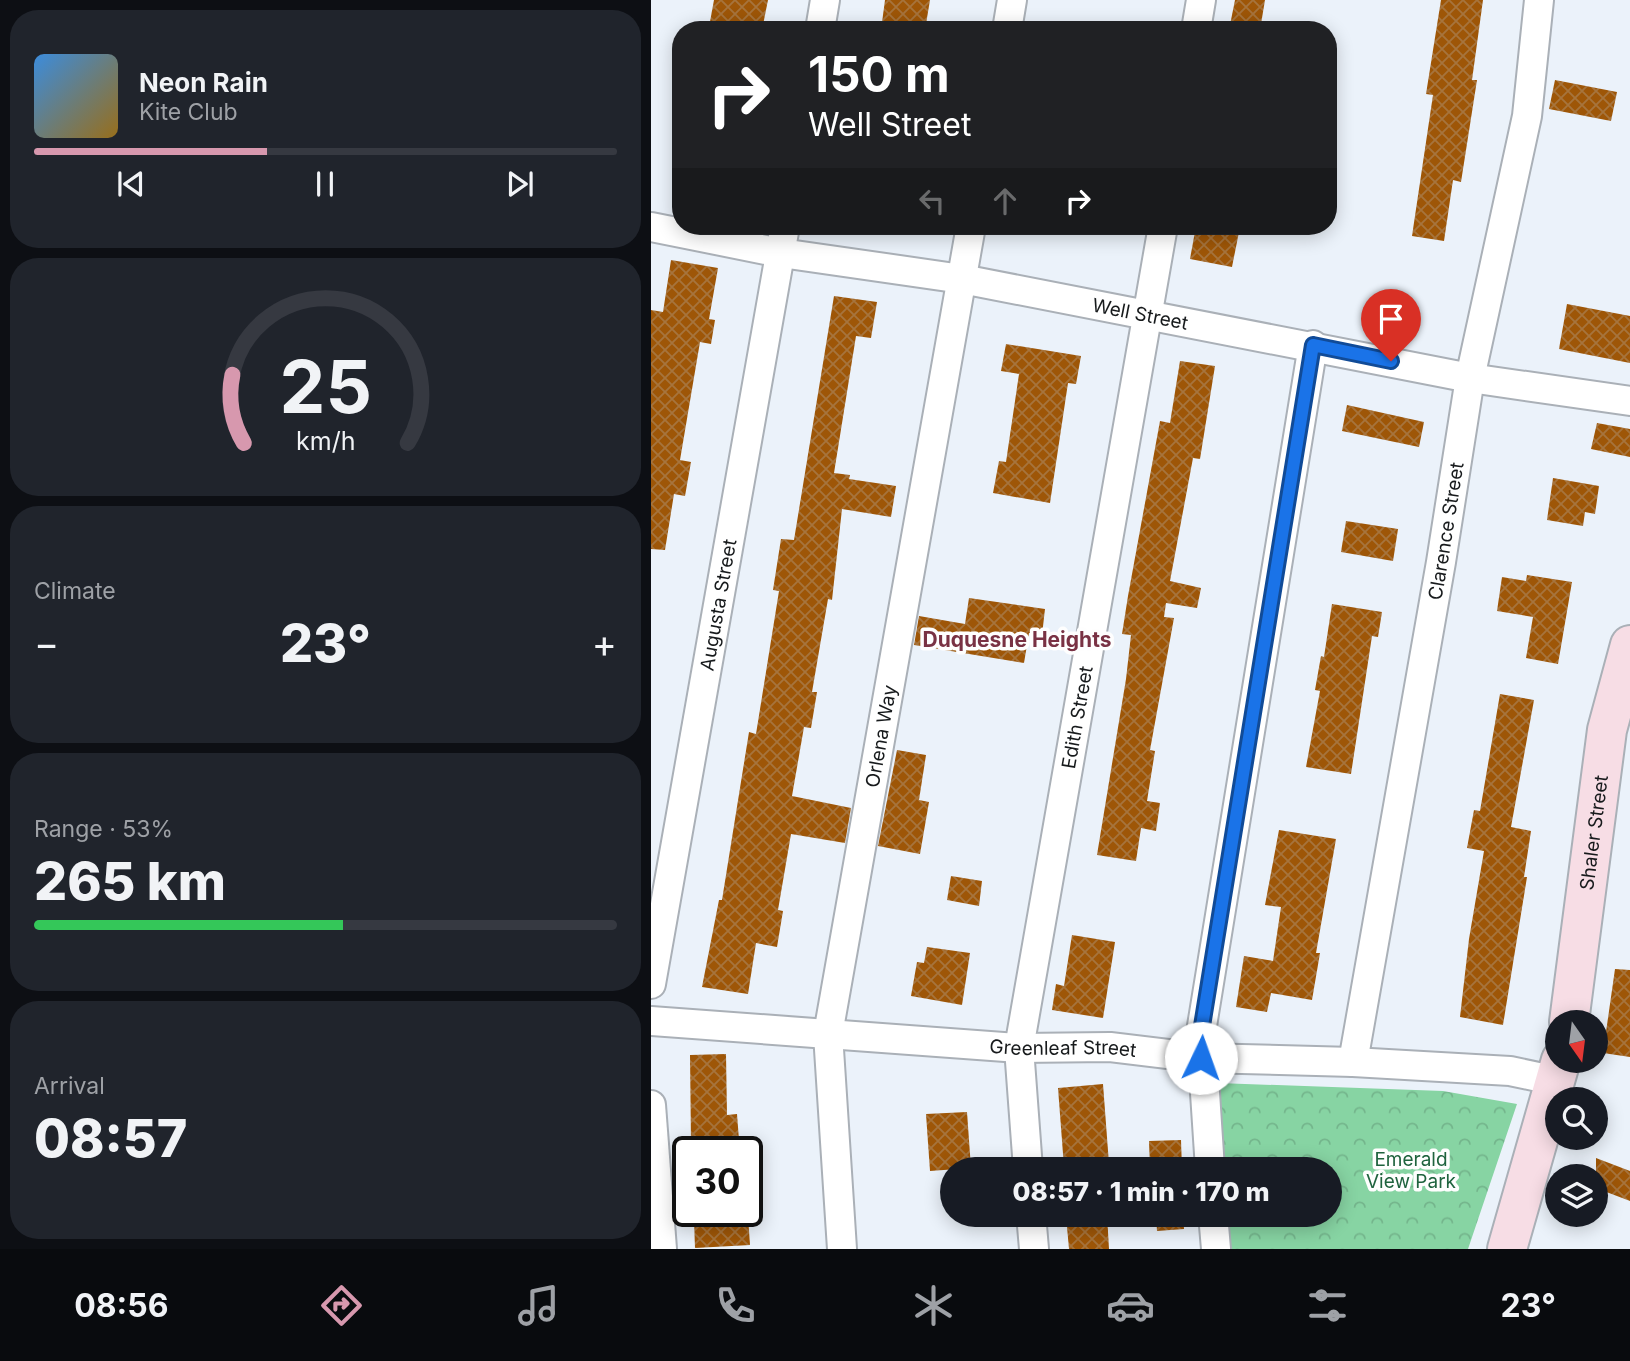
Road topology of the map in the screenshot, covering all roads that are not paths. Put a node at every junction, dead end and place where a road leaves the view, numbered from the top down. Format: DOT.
graph roads {
  1 [pos="825,0"];
  2 [pos="1012,0"];
  3 [pos="1201,0"];
  4 [pos="1539,0"];
  5 [pos="822,21"];
  6 [pos="1008,21"];
  7 [pos="1198,21"];
  8 [pos="651,227"];
  9 [pos="672,229"];
  10 [pos="739,235"];
  11 [pos="969,235"];
  12 [pos="1161,235"];
  13 [pos="783,239"];
  14 [pos="962,279"];
  15 [pos="1148,314"];
  16 [pos="1313,345"];
  17 [pos="1470,377"];
  18 [pos="1630,401"];
  19 [pos="1630,645"];
  20 [pos="651,984"];
  21 [pos="1571,1010"];
  22 [pos="651,1021"];
  23 [pos="828,1034"];
  24 [pos="1019,1048"];
  25 [pos="1201,1058"];
  26 [pos="1353,1062"];
  27 [pos="1545,1071"];
  28 [pos="1558,1073"];
  29 [pos="651,1105"];
  30 [pos="1027,1157"];
  31 [pos="1209,1157"];
  32 [pos="1032,1227"];
  33 [pos="1214,1227"];
  34 [pos="662,1249"];
  35 [pos="842,1249"];
  36 [pos="1034,1249"];
  37 [pos="1216,1249"];
  38 [pos="1507,1249"];
  1 -- 5 [label="street"];
  2 -- 6 [label="street"];
  3 -- 7 [label="street"];
  4 -- 17 [label="street, Clarence Street"];
  8 -- 9 [label="street, Well Street"];
  10 -- 13 [label="street, Well Street"];
  11 -- 14 [label="street, Orlena Way"];
  12 -- 15 [label="street, Edith Street"];
  13 -- 14 [label="street, Well Street"];
  13 -- 20 [label="street, Augusta Street"];
  14 -- 15 [label="street, Well Street"];
  14 -- 23 [label="street, Orlena Way"];
  15 -- 16 [label="street, Well Street"];
  15 -- 24 [label="street, Edith Street"];
  16 -- 17 [label="street, Well Street"];
  16 -- 25 [label="street"];
  17 -- 18 [label="street, Well Street"];
  17 -- 26 [label="street, Clarence Street"];
  19 -- 21 [label="street, Shaler Street"];
  22 -- 23 [label="street, Greenleaf Street"];
  23 -- 24 [label="street, Greenleaf Street"];
  23 -- 35 [label="street, Orlena Way"];
  24 -- 25 [label="street, Greenleaf Street"];
  24 -- 30 [label="street, Edith Street"];
  25 -- 26 [label="street, Greenleaf Street"];
  25 -- 31 [label="street"];
  26 -- 27 [label="street, Greenleaf Street"];
  28 -- 38 [label="street"];
  29 -- 34 [label="street"];
  32 -- 36 [label="street"];
  33 -- 37 [label="street"];
}
